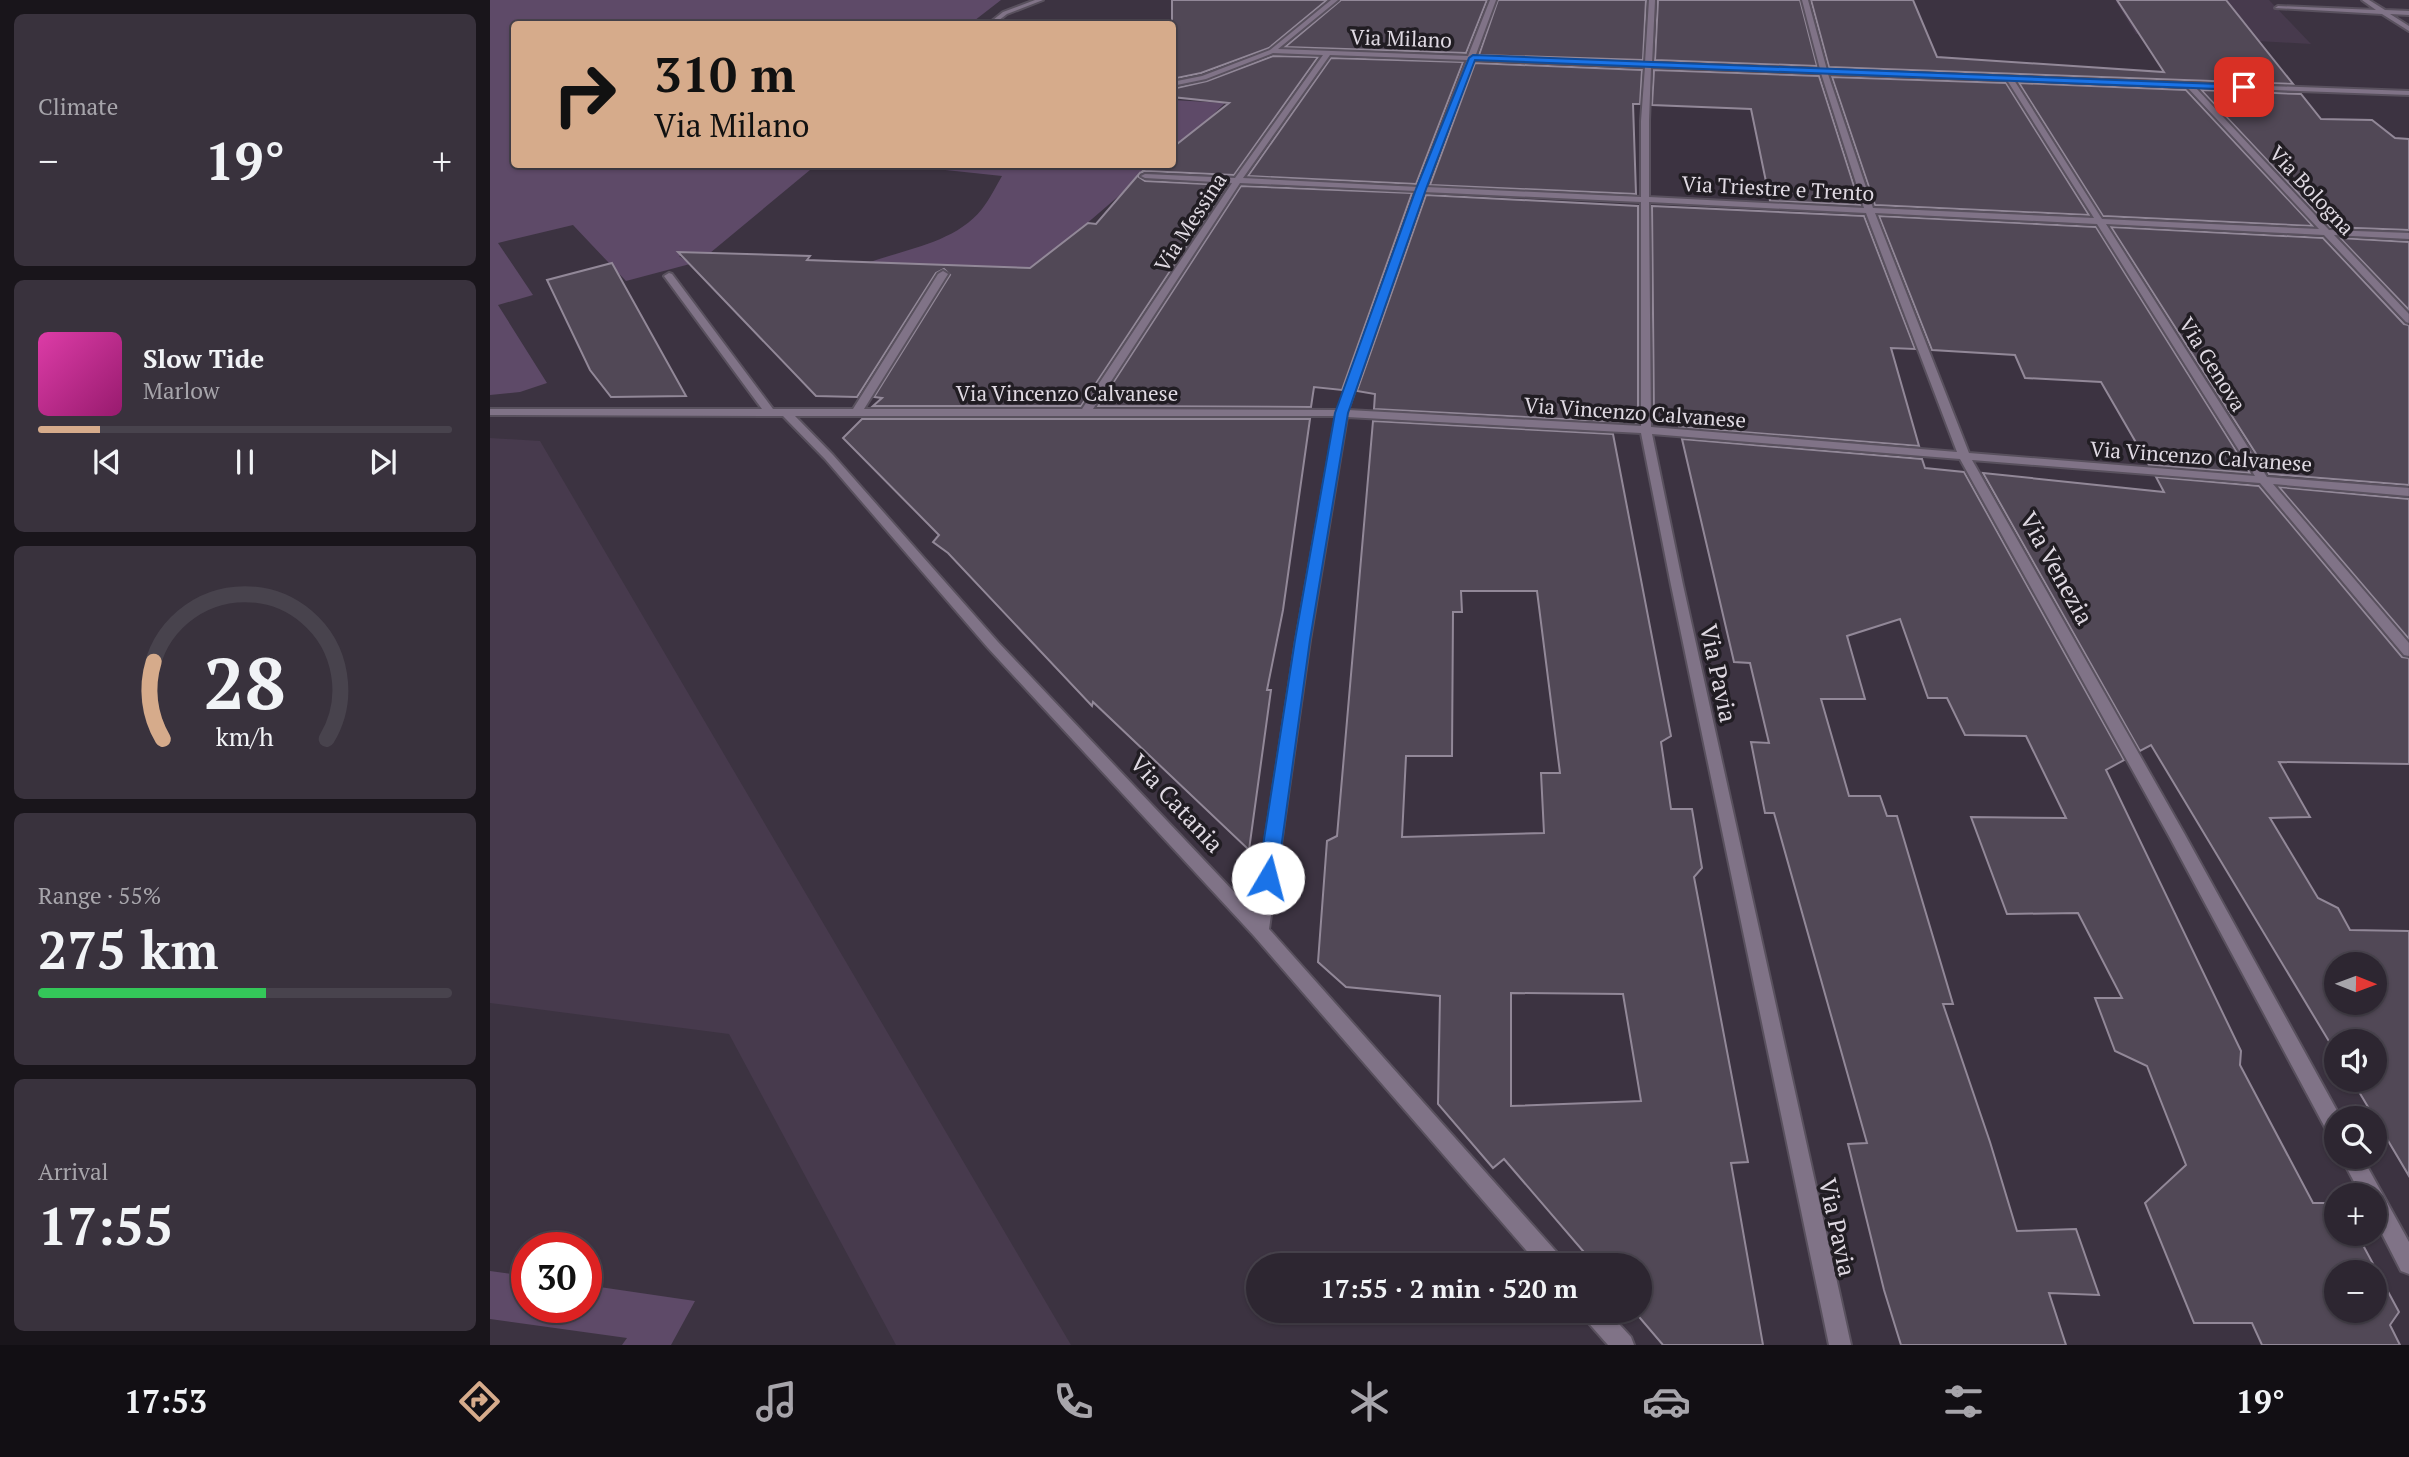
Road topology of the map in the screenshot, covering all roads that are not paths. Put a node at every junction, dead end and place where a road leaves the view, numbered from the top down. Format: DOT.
graph roads {
  1 [pos="1040,0"];
  2 [pos="1335,0"];
  3 [pos="1493,0"];
  4 [pos="1652,0"];
  5 [pos="1805,0"];
  6 [pos="2365,0"];
  7 [pos="2278,8"];
  8 [pos="2384,12"];
  9 [pos="2409,13"];
  10 [pos="994,21"];
  11 [pos="2409,29"];
  12 [pos="1272,51"];
  13 [pos="1328,53"];
  14 [pos="1473,58"];
  15 [pos="1647,64"];
  16 [pos="1824,72"];
  17 [pos="2009,78"];
  18 [pos="1176,83"];
  19 [pos="2189,85"];
  20 [pos="2409,93"];
  21 [pos="1145,176"];
  22 [pos="1238,180"];
  23 [pos="1421,189"];
  24 [pos="1645,199"];
  25 [pos="1869,209"];
  26 [pos="2101,220"];
  27 [pos="2328,232"];
  28 [pos="2409,236"];
  29 [pos="943,274"];
  30 [pos="669,276"];
  31 [pos="2409,320"];
  32 [pos="490,412"];
  33 [pos="778,412"];
  34 [pos="857,412"];
  35 [pos="1085,413"];
  36 [pos="1342,413"];
  37 [pos="1646,430"];
  38 [pos="1965,457"];
  39 [pos="2263,480"];
  40 [pos="2409,492"];
  41 [pos="2409,652"];
  42 [pos="1260,931"];
  43 [pos="2324,1107"];
  44 [pos="2387,1222"];
  45 [pos="1542,1253"];
  46 [pos="2409,1263"];
  47 [pos="1604,1323"];
  48 [pos="1623,1345"];
  49 [pos="1840,1345"];
  1 -- 10 [label="street"];
  2 -- 12 [label="street"];
  3 -- 14 [label="street"];
  4 -- 15 [label="street, Via Pavia"];
  5 -- 16 [label="street, Via Venezia"];
  6 -- 8 [label="street"];
  7 -- 8 [label="street"];
  8 -- 9 [label="street"];
  8 -- 11 [label="street"];
  12 -- 13 [label="street, Via Milano"];
  12 -- 18 [label="street"];
  13 -- 14 [label="street, Via Milano"];
  13 -- 22 [label="street, Via Messina"];
  14 -- 15 [label="street, Via Milano"];
  14 -- 23 [label="street"];
  15 -- 16 [label="street, Via Milano"];
  15 -- 24 [label="street, Via Pavia"];
  16 -- 17 [label="street, Via Milano"];
  16 -- 25 [label="street, Via Venezia"];
  17 -- 19 [label="street, Via Milano"];
  17 -- 26 [label="street, Via Genova"];
  19 -- 20 [label="street, Via Milano"];
  19 -- 27 [label="street, Via Bologna"];
  21 -- 22 [label="street, Via Triestre e Trento"];
  22 -- 23 [label="street, Via Triestre e Trento"];
  22 -- 35 [label="street, Via Messina"];
  23 -- 24 [label="street, Via Triestre e Trento"];
  23 -- 36 [label="street"];
  24 -- 25 [label="street, Via Triestre e Trento"];
  24 -- 37 [label="street, Via Pavia"];
  25 -- 26 [label="street, Via Triestre e Trento"];
  25 -- 38 [label="street, Via Venezia"];
  26 -- 27 [label="street, Via Triestre e Trento"];
  26 -- 39 [label="street, Via Genova"];
  27 -- 28 [label="street, Via Triestre e Trento"];
  27 -- 31 [label="street, Via Bologna"];
  29 -- 34 [label="street"];
  30 -- 33 [label="street"];
  32 -- 33 [label="street, Via Vincenzo Calvanese"];
  33 -- 34 [label="street, Via Vincenzo Calvanese"];
  33 -- 42 [label="street, Via Catania"];
  34 -- 35 [label="street, Via Vincenzo Calvanese"];
  35 -- 36 [label="street, Via Vincenzo Calvanese"];
  36 -- 37 [label="street, Via Vincenzo Calvanese"];
  36 -- 42 [label="street"];
  37 -- 38 [label="street, Via Vincenzo Calvanese"];
  37 -- 49 [label="street, Via Pavia"];
  38 -- 39 [label="street, Via Vincenzo Calvanese"];
  38 -- 43 [label="street, Via Venezia"];
  39 -- 40 [label="street, Via Vincenzo Calvanese"];
  39 -- 41 [label="street, Via Genova"];
  42 -- 45 [label="street, Via Catania"];
  44 -- 46 [label="street"];
  47 -- 48 [label="street"];
}
